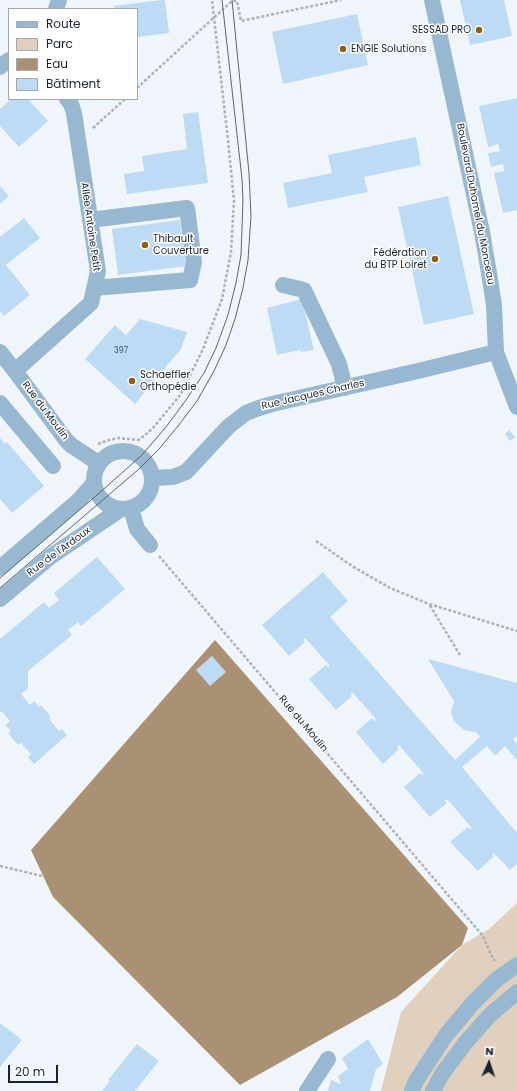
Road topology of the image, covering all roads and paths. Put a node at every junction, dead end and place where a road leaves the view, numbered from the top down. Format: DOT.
graph roads {
  1 [pos="341,0"];
  2 [pos="432,0"];
  3 [pos="8,61"];
  4 [pos="0,67"];
  5 [pos="138,87"];
  6 [pos="68,100"];
  7 [pos="124,100"];
  8 [pos="78,142"];
  9 [pos="90,220"];
  10 [pos="283,285"];
  11 [pos="94,288"];
  12 [pos="0,352"];
  13 [pos="496,352"];
  14 [pos="15,371"];
  15 [pos="345,388"];
  16 [pos="0,403"];
  17 [pos="517,407"];
  18 [pos="98,463"];
  19 [pos="53,466"];
  20 [pos="152,478"];
  21 [pos="93,484"];
  22 [pos="126,508"];
  23 [pos="316,541"];
  24 [pos="150,545"];
  25 [pos="2,561"];
  26 [pos="0,599"];
  27 [pos="429,604"];
  28 [pos="517,631"];
  29 [pos="460,655"];
  30 [pos="0,866"];
  31 [pos="42,876"];
  32 [pos="483,936"];
  33 [pos="517,965"];
  34 [pos="517,992"];
  35 [pos="328,1059"];
  36 [pos="307,1091"];
  37 [pos="412,1091"];
  38 [pos="433,1091"];
  1 -- 5 [label="path"];
  2 -- 13 [label="street, Boulevard Duhamel du Monceau"];
  3 -- 4 [label="street"];
  6 -- 8 [label="street, Allée Antoine Petit"];
  7 -- 8 [label="path"];
  8 -- 9 [label="street, Allée Antoine Petit"];
  9 -- 11 [label="street, Allée Antoine Petit"];
  9 -- 11 [label="street"];
  10 -- 15 [label="street"];
  11 -- 14 [label="street, Allée Antoine Petit"];
  12 -- 14 [label="street, Rue du Moulin"];
  13 -- 15 [label="street, Rue Jacques Charles"];
  13 -- 17 [label="street, Boulevard Duhamel du Monceau"];
  14 -- 18 [label="street, Rue du Moulin"];
  15 -- 20 [label="street, Rue Jacques Charles"];
  16 -- 19 [label="street"];
  18 -- 20 [label="street"];
  18 -- 21 [label="street"];
  20 -- 22 [label="street"];
  21 -- 22 [label="street"];
  21 -- 25 [label="street"];
  22 -- 24 [label="street"];
  22 -- 26 [label="street, Rue de l'Ardoux"];
  23 -- 27 [label="path"];
  24 -- 32 [label="path, Rue du Moulin"];
  27 -- 28 [label="path"];
  27 -- 29 [label="path"];
  30 -- 31 [label="path"];
  33 -- 37 [label="street"];
  34 -- 38 [label="street"];
  35 -- 36 [label="street"];
}
